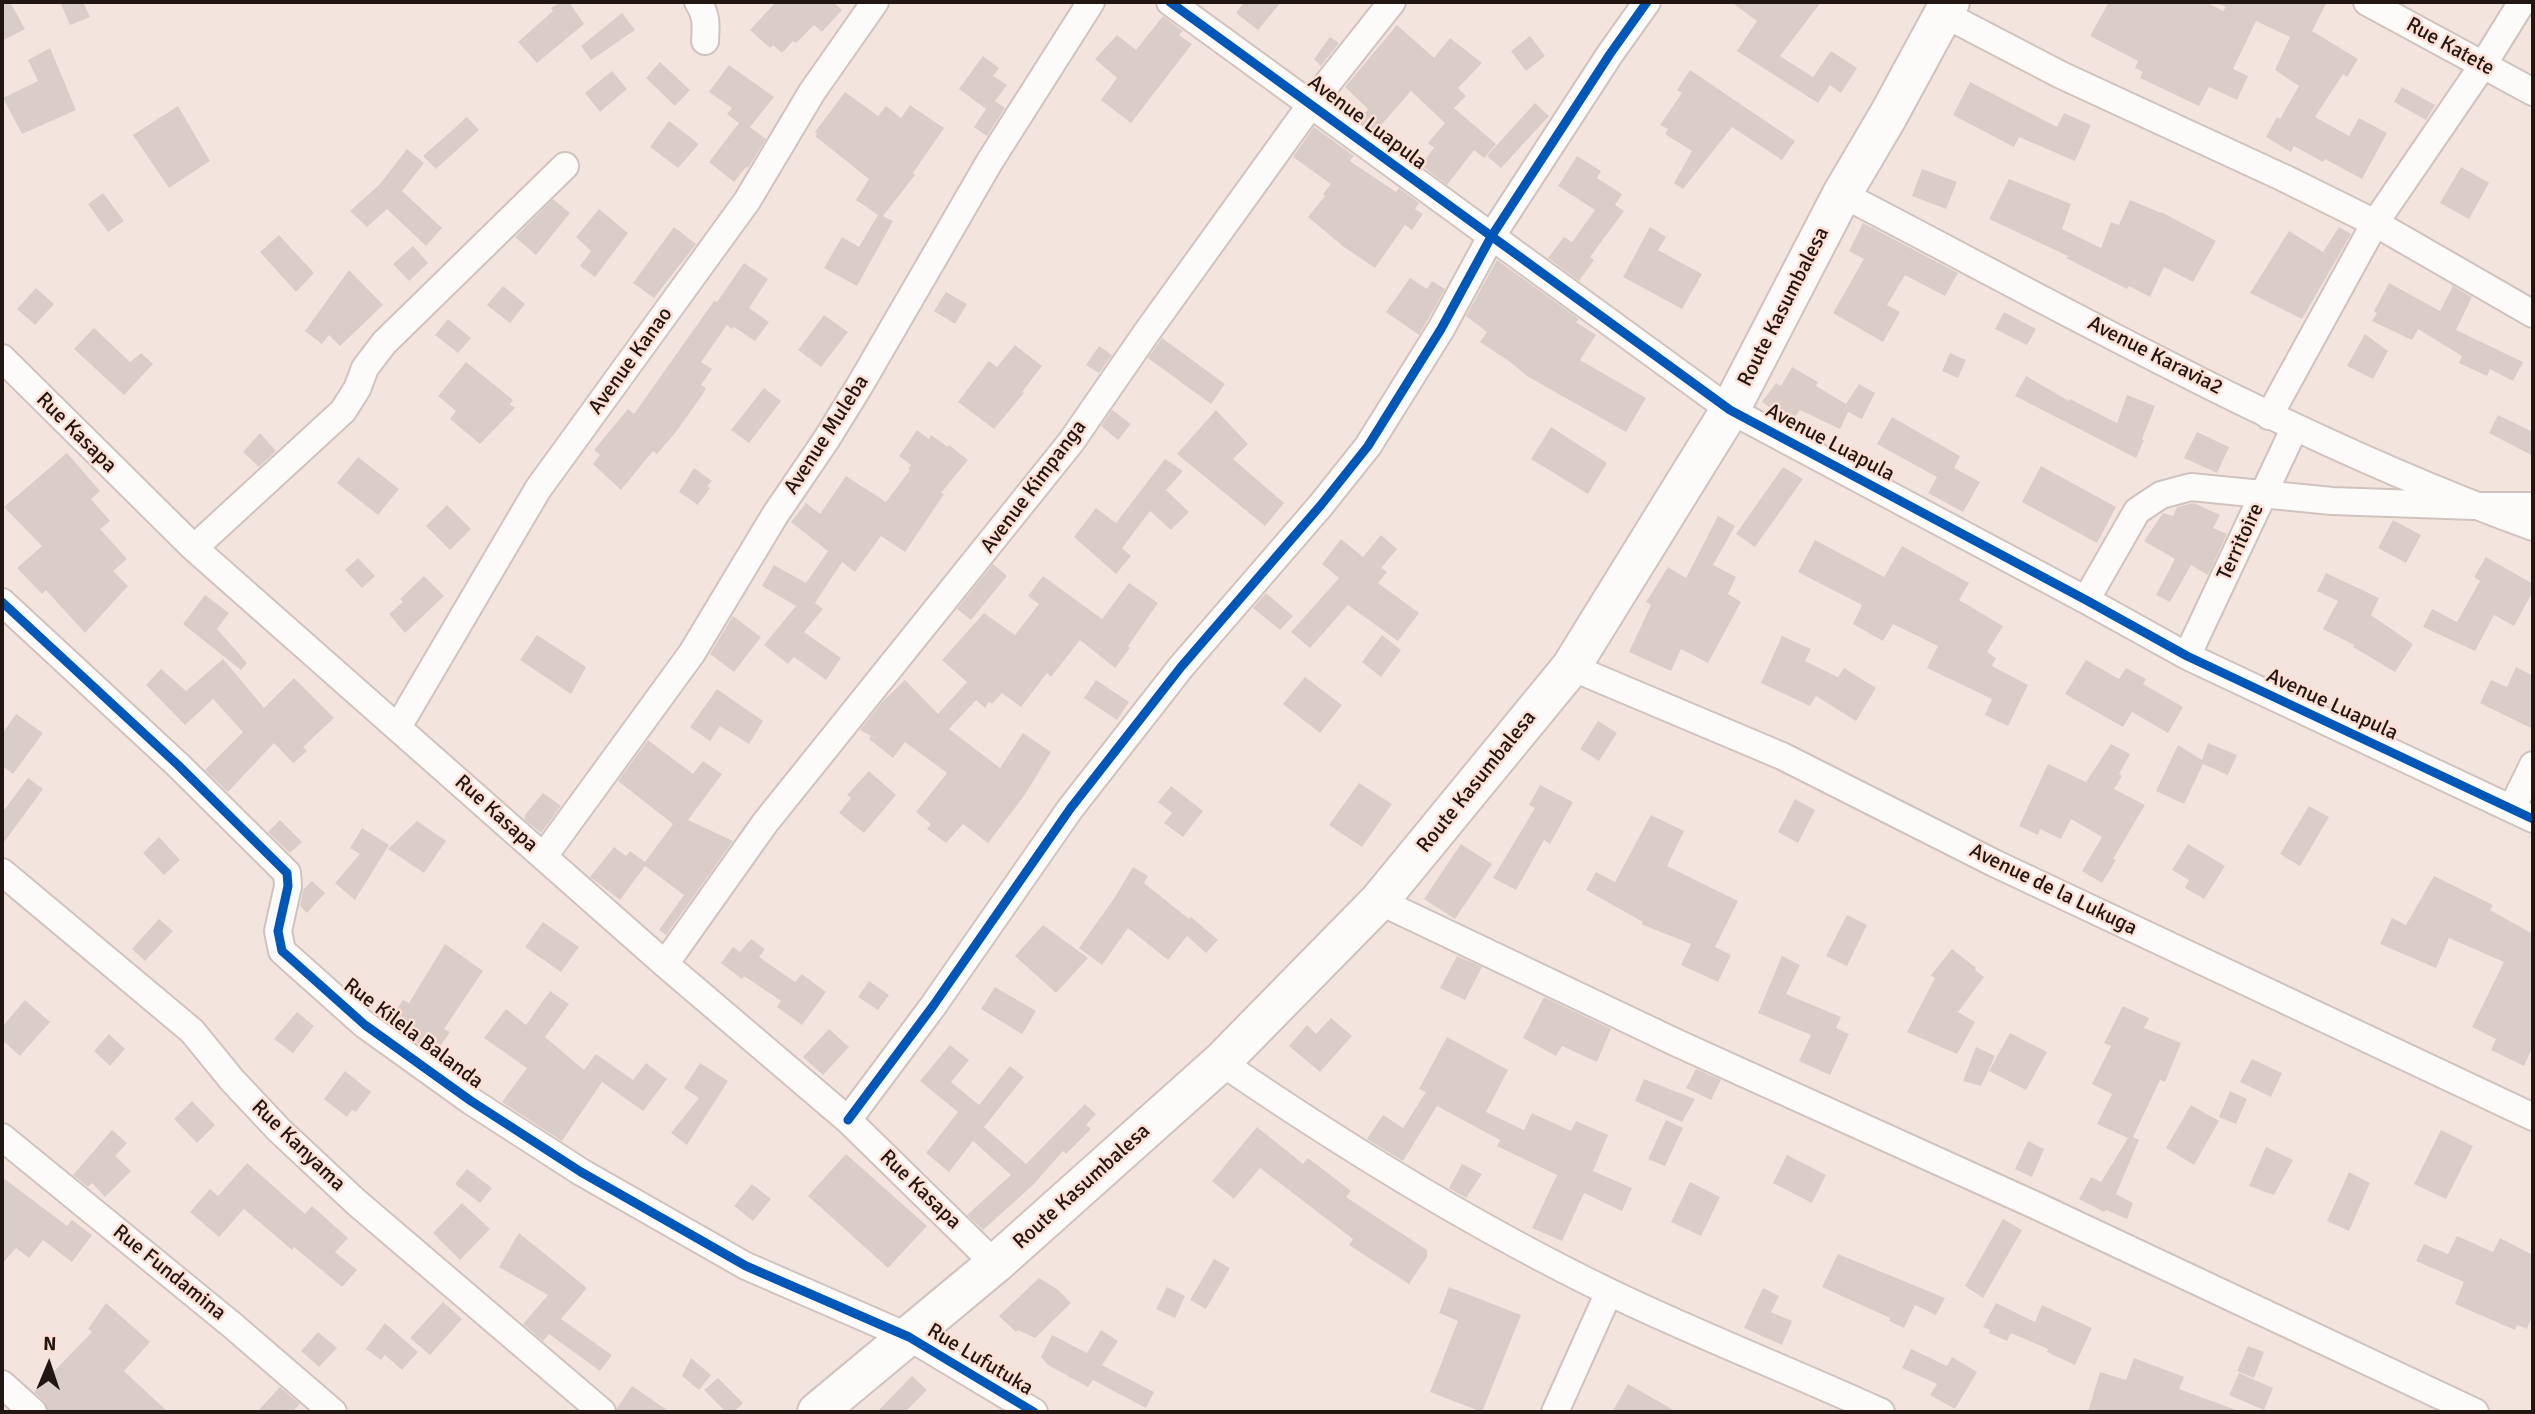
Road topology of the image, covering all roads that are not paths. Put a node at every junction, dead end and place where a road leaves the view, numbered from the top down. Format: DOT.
graph roads {
  1 [pos="698,2"];
  2 [pos="875,2"];
  3 [pos="1091,2"];
  4 [pos="1170,2"];
  5 [pos="1392,2"];
  6 [pos="1647,2"];
  7 [pos="2367,2"];
  8 [pos="2522,2"];
  9 [pos="1946,8"];
  10 [pos="705,41"];
  11 [pos="2483,65"];
  12 [pos="2533,92"];
  13 [pos="1312,103"];
  14 [pos="565,166"];
  15 [pos="1842,194"];
  16 [pos="2375,223"];
  17 [pos="1491,237"];
  18 [pos="2533,314"];
  19 [pos="2,358"];
  20 [pos="1730,410"];
  21 [pos="2269,416"];
  22 [pos="2295,427"];
  23 [pos="2264,495"];
  24 [pos="2474,506"];
  25 [pos="2533,506"];
  26 [pos="2533,527"];
  27 [pos="194,548"];
  28 [pos="2086,600"];
  29 [pos="2,602"];
  30 [pos="2187,656"];
  31 [pos="1571,667"];
  32 [pos="398,727"];
  33 [pos="2533,765"];
  34 [pos="2522,813"];
  35 [pos="544,856"];
  36 [pos="2,872"];
  37 [pos="1379,901"];
  38 [pos="665,964"];
  39 [pos="1221,1062"];
  40 [pos="2533,1117"];
  41 [pos="848,1120"];
  42 [pos="2,1137"];
  43 [pos="995,1264"];
  44 [pos="1609,1292"];
  45 [pos="909,1337"];
  46 [pos="2,1384"];
  47 [pos="33,1412"];
  48 [pos="333,1412"];
  49 [pos="602,1412"];
  50 [pos="817,1412"];
  51 [pos="1034,1412"];
  52 [pos="1555,1412"];
  53 [pos="1881,1412"];
  54 [pos="2475,1412"];
  1 -- 10 [label="street"];
  2 -- 32 [label="street, Avenue Kanao"];
  3 -- 35 [label="street, Avenue Muleba"];
  4 -- 13 [label="street, Avenue Luapula"];
  5 -- 13 [label="street, Avenue Kimpanga"];
  6 -- 17 [label="street"];
  7 -- 11 [label="street, Rue Katete"];
  8 -- 11 [label="street"];
  9 -- 15 [label="highway, Route Kasumbalesa"];
  9 -- 16 [label="street"];
  11 -- 12 [label="street, Rue Katete"];
  11 -- 16 [label="street"];
  13 -- 17 [label="street, Avenue Luapula"];
  13 -- 38 [label="street, Avenue Kimpanga"];
  14 -- 27 [label="street"];
  15 -- 20 [label="highway, Route Kasumbalesa"];
  15 -- 21 [label="street, Avenue Karavia2"];
  16 -- 18 [label="street"];
  16 -- 21 [label="street"];
  17 -- 20 [label="street, Avenue Luapula"];
  17 -- 41 [label="street"];
  19 -- 27 [label="street, Rue Kasapa"];
  20 -- 28 [label="street, Avenue Luapula"];
  20 -- 31 [label="highway, Route Kasumbalesa"];
  21 -- 22 [label="street, Avenue Karavia2"];
  22 -- 23 [label="street, Territoire"];
  22 -- 24 [label="street, Avenue Karavia2"];
  23 -- 24 [label="street"];
  23 -- 28 [label="street"];
  23 -- 30 [label="street, Territoire"];
  24 -- 25 [label="street"];
  24 -- 26 [label="street"];
  27 -- 32 [label="street, Rue Kasapa"];
  28 -- 30 [label="street, Avenue Luapula"];
  29 -- 45 [label="street, Rue Kilela Balanda"];
  30 -- 34 [label="street, Avenue Luapula"];
  31 -- 37 [label="highway, Route Kasumbalesa"];
  31 -- 40 [label="street, Avenue de la Lukuga"];
  32 -- 35 [label="street, Rue Kasapa"];
  33 -- 34 [label="street"];
  35 -- 38 [label="street, Rue Kasapa"];
  36 -- 49 [label="street, Rue Kanyama"];
  37 -- 39 [label="highway, Route Kasumbalesa"];
  37 -- 54 [label="street"];
  38 -- 41 [label="street, Rue Kasapa"];
  39 -- 43 [label="highway, Route Kasumbalesa"];
  39 -- 44 [label="street"];
  41 -- 43 [label="street, Rue Kasapa"];
  42 -- 48 [label="street, Rue Fundamina"];
  43 -- 45 [label="highway, Route Kasumbalesa"];
  44 -- 52 [label="street"];
  44 -- 53 [label="street"];
  45 -- 50 [label="highway, Route Kasumbalesa"];
  45 -- 51 [label="street, Rue Lufutuka"];
  46 -- 47 [label="street"];
}
